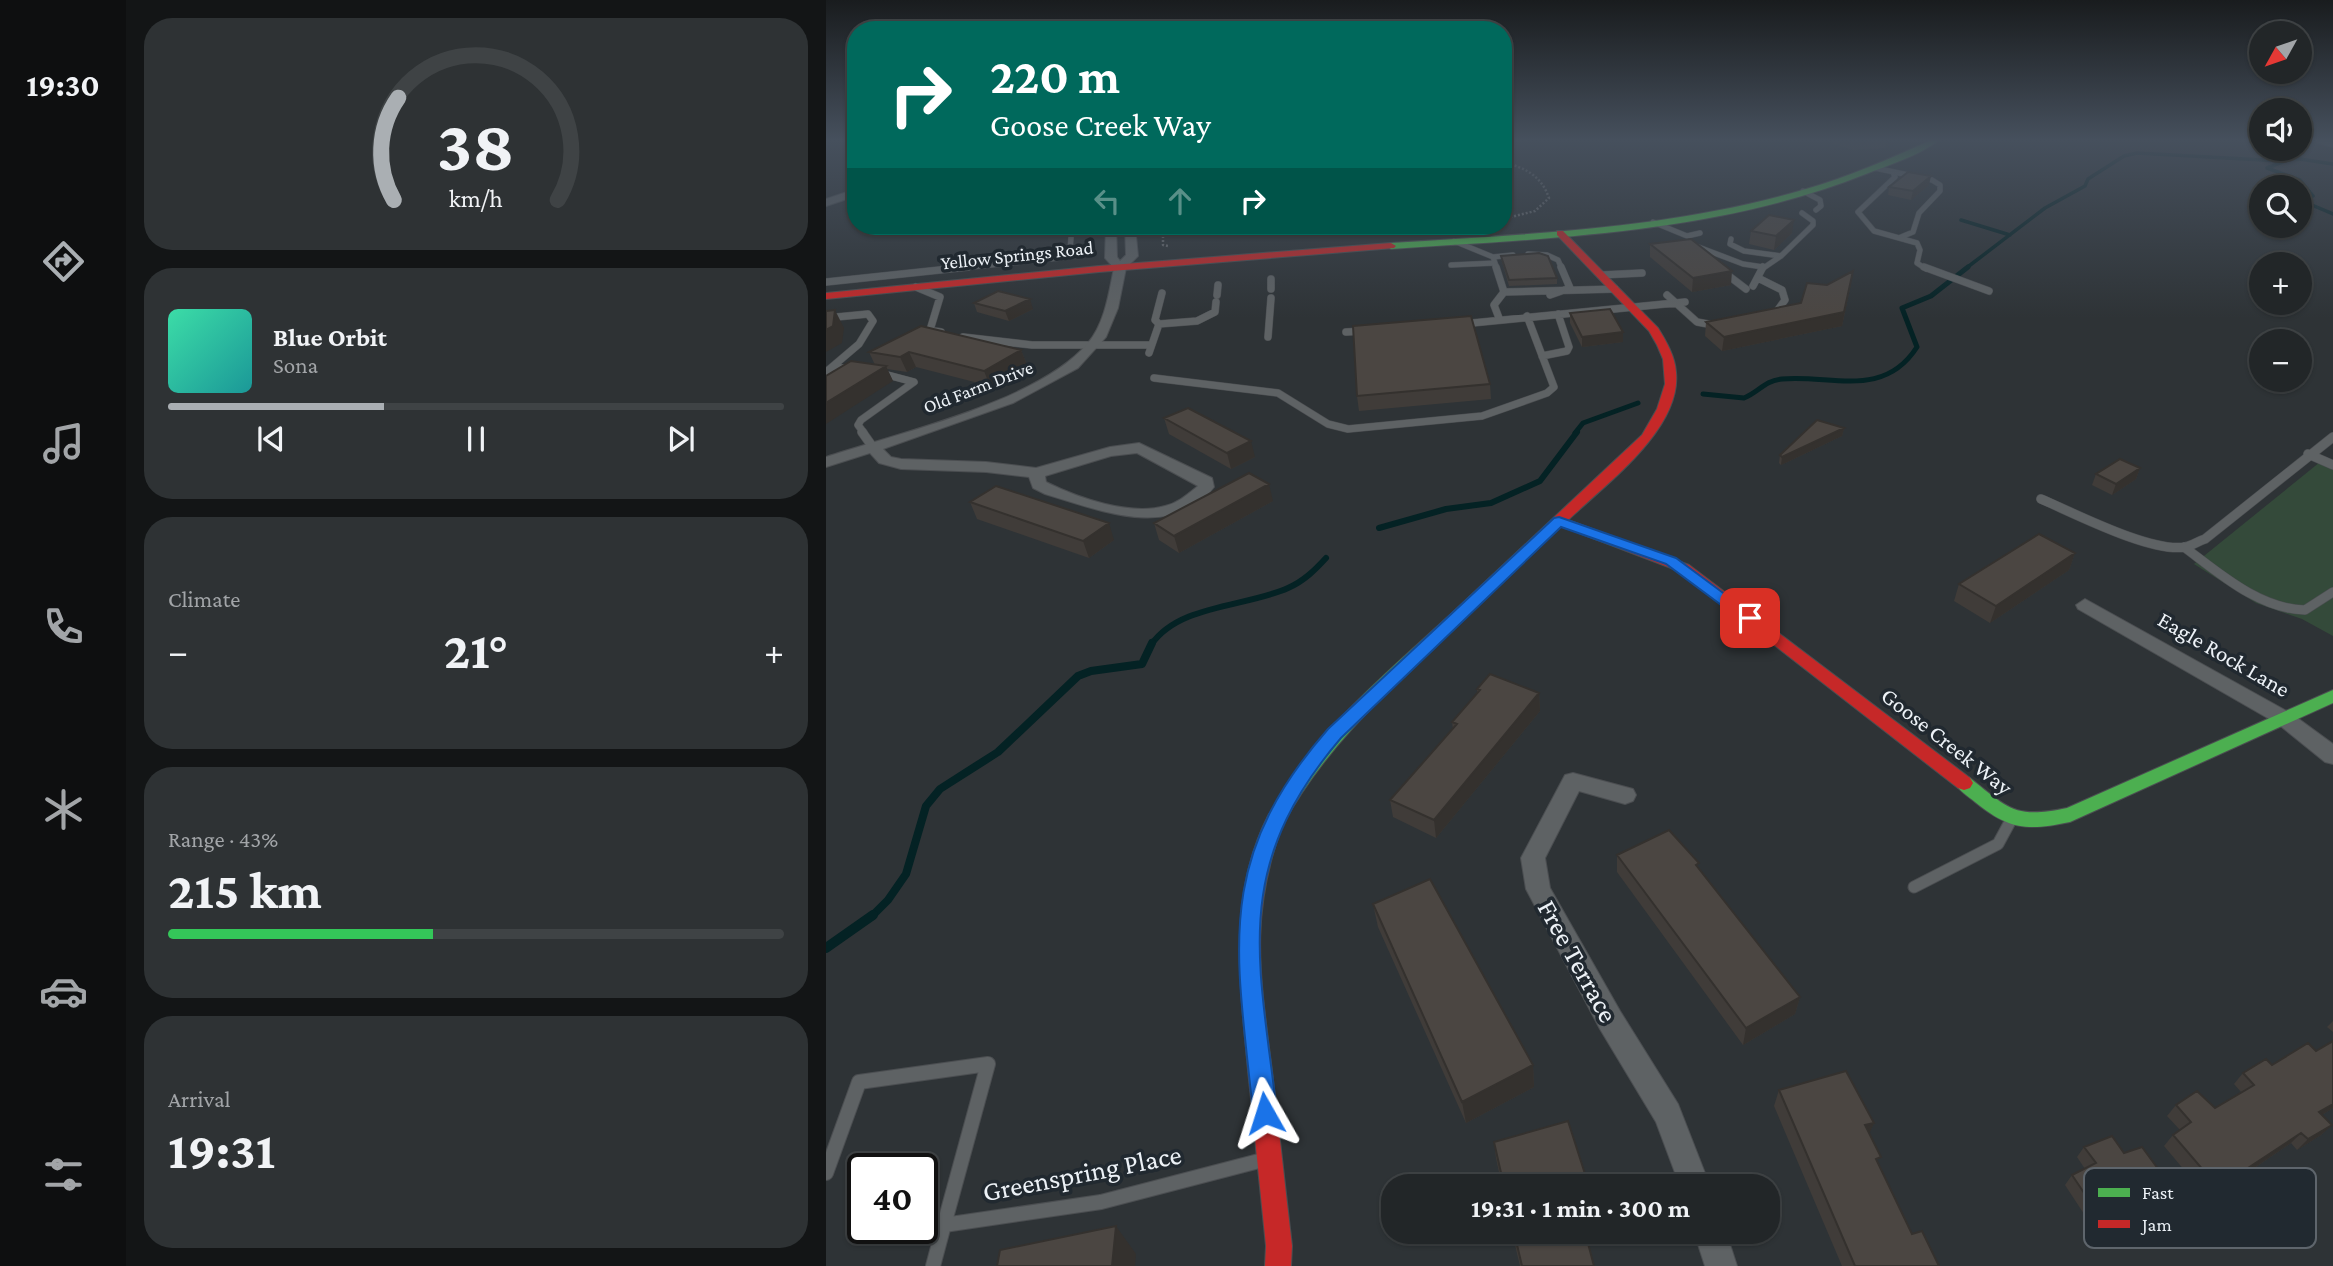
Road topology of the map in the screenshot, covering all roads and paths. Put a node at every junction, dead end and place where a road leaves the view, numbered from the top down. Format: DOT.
graph roads {
  1 [pos="1547,200"];
  2 [pos="1759,200"];
  3 [pos="1820,200"];
  4 [pos="1871,200"];
  5 [pos="1931,200"];
  6 [pos="1816,210"];
  7 [pos="1802,213"];
  8 [pos="1512,217"];
  9 [pos="1653,222"];
  10 [pos="1560,233"];
  11 [pos="1700,233"];
  12 [pos="1071,235"];
  13 [pos="1111,235"];
  14 [pos="1134,235"];
  15 [pos="1893,237"];
  16 [pos="1731,239"];
  17 [pos="1687,240"];
  18 [pos="1454,241"];
  19 [pos="1781,256"];
  20 [pos="1707,258"];
  21 [pos="1494,260"];
  22 [pos="1451,265"];
  23 [pos="1717,266"];
  24 [pos="1120,267"];
  25 [pos="1763,267"];
  26 [pos="1642,274"];
  27 [pos="1600,275"];
  28 [pos="1758,278"];
  29 [pos="1271,279"];
  30 [pos="826,282"];
  31 [pos="1218,285"];
  32 [pos="913,286"];
  33 [pos="1753,286"];
  34 [pos="1570,288"];
  35 [pos="1271,289"];
  36 [pos="1616,289"];
  37 [pos="1746,289"];
  38 [pos="1989,291"];
  39 [pos="1162,293"];
  40 [pos="1502,295"];
  41 [pos="1550,295"];
  42 [pos="1667,295"];
  43 [pos="826,296"];
  44 [pos="1526,296"];
  45 [pos="1271,298"];
  46 [pos="1685,302"];
  47 [pos="1673,303"];
  48 [pos="1635,307"];
  49 [pos="1777,311"];
  50 [pos="1558,314"];
  51 [pos="1527,316"];
  52 [pos="826,318"];
  53 [pos="1499,318"];
  54 [pos="1158,324"];
  55 [pos="1451,325"];
  56 [pos="1713,325"];
  57 [pos="1371,331"];
  58 [pos="1346,332"];
  59 [pos="1268,337"];
  60 [pos="1094,345"];
  61 [pos="1542,356"];
  62 [pos="830,369"];
  63 [pos="860,371"];
  64 [pos="874,373"];
  65 [pos="1154,378"];
  66 [pos="2333,437"];
  67 [pos="873,446"];
  68 [pos="2308,454"];
  69 [pos="826,462"];
  70 [pos="2333,465"];
  71 [pos="1036,473"];
  72 [pos="2041,499"];
  73 [pos="1559,521"];
  74 [pos="2184,547"];
  75 [pos="2333,592"];
  76 [pos="2085,605"];
  77 [pos="2333,696"];
  78 [pos="2285,719"];
  79 [pos="2333,756"];
  80 [pos="1625,795"];
  81 [pos="2012,820"];
  82 [pos="1913,887"];
  83 [pos="1270,1159"];
  84 [pos="826,1173"];
  85 [pos="1690,1174"];
  86 [pos="944,1225"];
  87 [pos="1714,1244"];
  88 [pos="933,1266"];
  89 [pos="1278,1266"];
  90 [pos="1721,1266"];
  1 -- 8 [label="path"];
  2 -- 9 [label="street, Yellow Springs Road"];
  3 -- 6 [label="lane"];
  4 -- 15 [label="lane"];
  5 -- 15 [label="lane"];
  7 -- 19 [label="lane"];
  9 -- 10 [label="street, Yellow Springs Road"];
  9 -- 17 [label="lane"];
  10 -- 18 [label="street, Yellow Springs Road"];
  10 -- 27 [label="street"];
  11 -- 17 [label="lane"];
  12 -- 30 [label="lane"];
  13 -- 24 [label="street"];
  14 -- 24 [label="street, Old Farm Drive"];
  15 -- 38 [label="lane"];
  16 -- 19 [label="lane"];
  17 -- 20 [label="lane"];
  17 -- 25 [label="lane"];
  18 -- 21 [label="lane"];
  18 -- 24 [label="street, Yellow Springs Road"];
  19 -- 25 [label="lane"];
  21 -- 22 [label="lane"];
  21 -- 34 [label="lane"];
  21 -- 40 [label="lane"];
  23 -- 37 [label="lane"];
  24 -- 32 [label="street, Yellow Springs Road"];
  24 -- 60 [label="street, Old Farm Drive"];
  25 -- 28 [label="lane"];
  26 -- 27 [label="lane"];
  27 -- 36 [label="street"];
  28 -- 33 [label="lane"];
  28 -- 49 [label="lane"];
  29 -- 35 [label="lane"];
  31 -- 54 [label="lane"];
  32 -- 43 [label="street, Yellow Springs Road"];
  32 -- 60 [label="lane"];
  34 -- 36 [label="lane"];
  34 -- 40 [label="lane"];
  34 -- 41 [label="lane"];
  36 -- 48 [label="street"];
  39 -- 54 [label="lane"];
  40 -- 44 [label="lane"];
  40 -- 53 [label="lane"];
  42 -- 47 [label="lane"];
  45 -- 59 [label="lane"];
  46 -- 47 [label="lane"];
  47 -- 48 [label="lane"];
  47 -- 56 [label="lane"];
  48 -- 50 [label="lane"];
  48 -- 73 [label="street"];
  50 -- 51 [label="lane"];
  50 -- 61 [label="lane"];
  51 -- 53 [label="lane"];
  51 -- 61 [label="lane"];
  52 -- 62 [label="lane"];
  53 -- 55 [label="lane"];
  54 -- 60 [label="lane"];
  57 -- 58 [label="lane"];
  60 -- 67 [label="street, Old Farm Drive"];
  61 -- 65 [label="lane"];
  62 -- 63 [label="lane"];
  64 -- 67 [label="lane"];
  66 -- 68 [label="lane"];
  67 -- 69 [label="street, Old Farm Drive"];
  67 -- 71 [label="street"];
  68 -- 70 [label="lane"];
  68 -- 74 [label="lane"];
  71 -- 71 [label="street"];
  72 -- 74 [label="lane"];
  73 -- 81 [label="street, Goose Creek Way"];
  73 -- 83 [label="street"];
  74 -- 75 [label="lane"];
  76 -- 78 [label="street, Eagle Rock Lane"];
  77 -- 78 [label="street, Goose Creek Way"];
  78 -- 79 [label="street, Eagle Rock Lane"];
  78 -- 81 [label="street, Goose Creek Way"];
  80 -- 85 [label="street, Free Terrace"];
  81 -- 82 [label="lane"];
  83 -- 86 [label="lane, Greenspring Place"];
  83 -- 89 [label="street"];
  84 -- 86 [label="lane"];
  86 -- 88 [label="lane"];
  87 -- 90 [label="street"];
}
